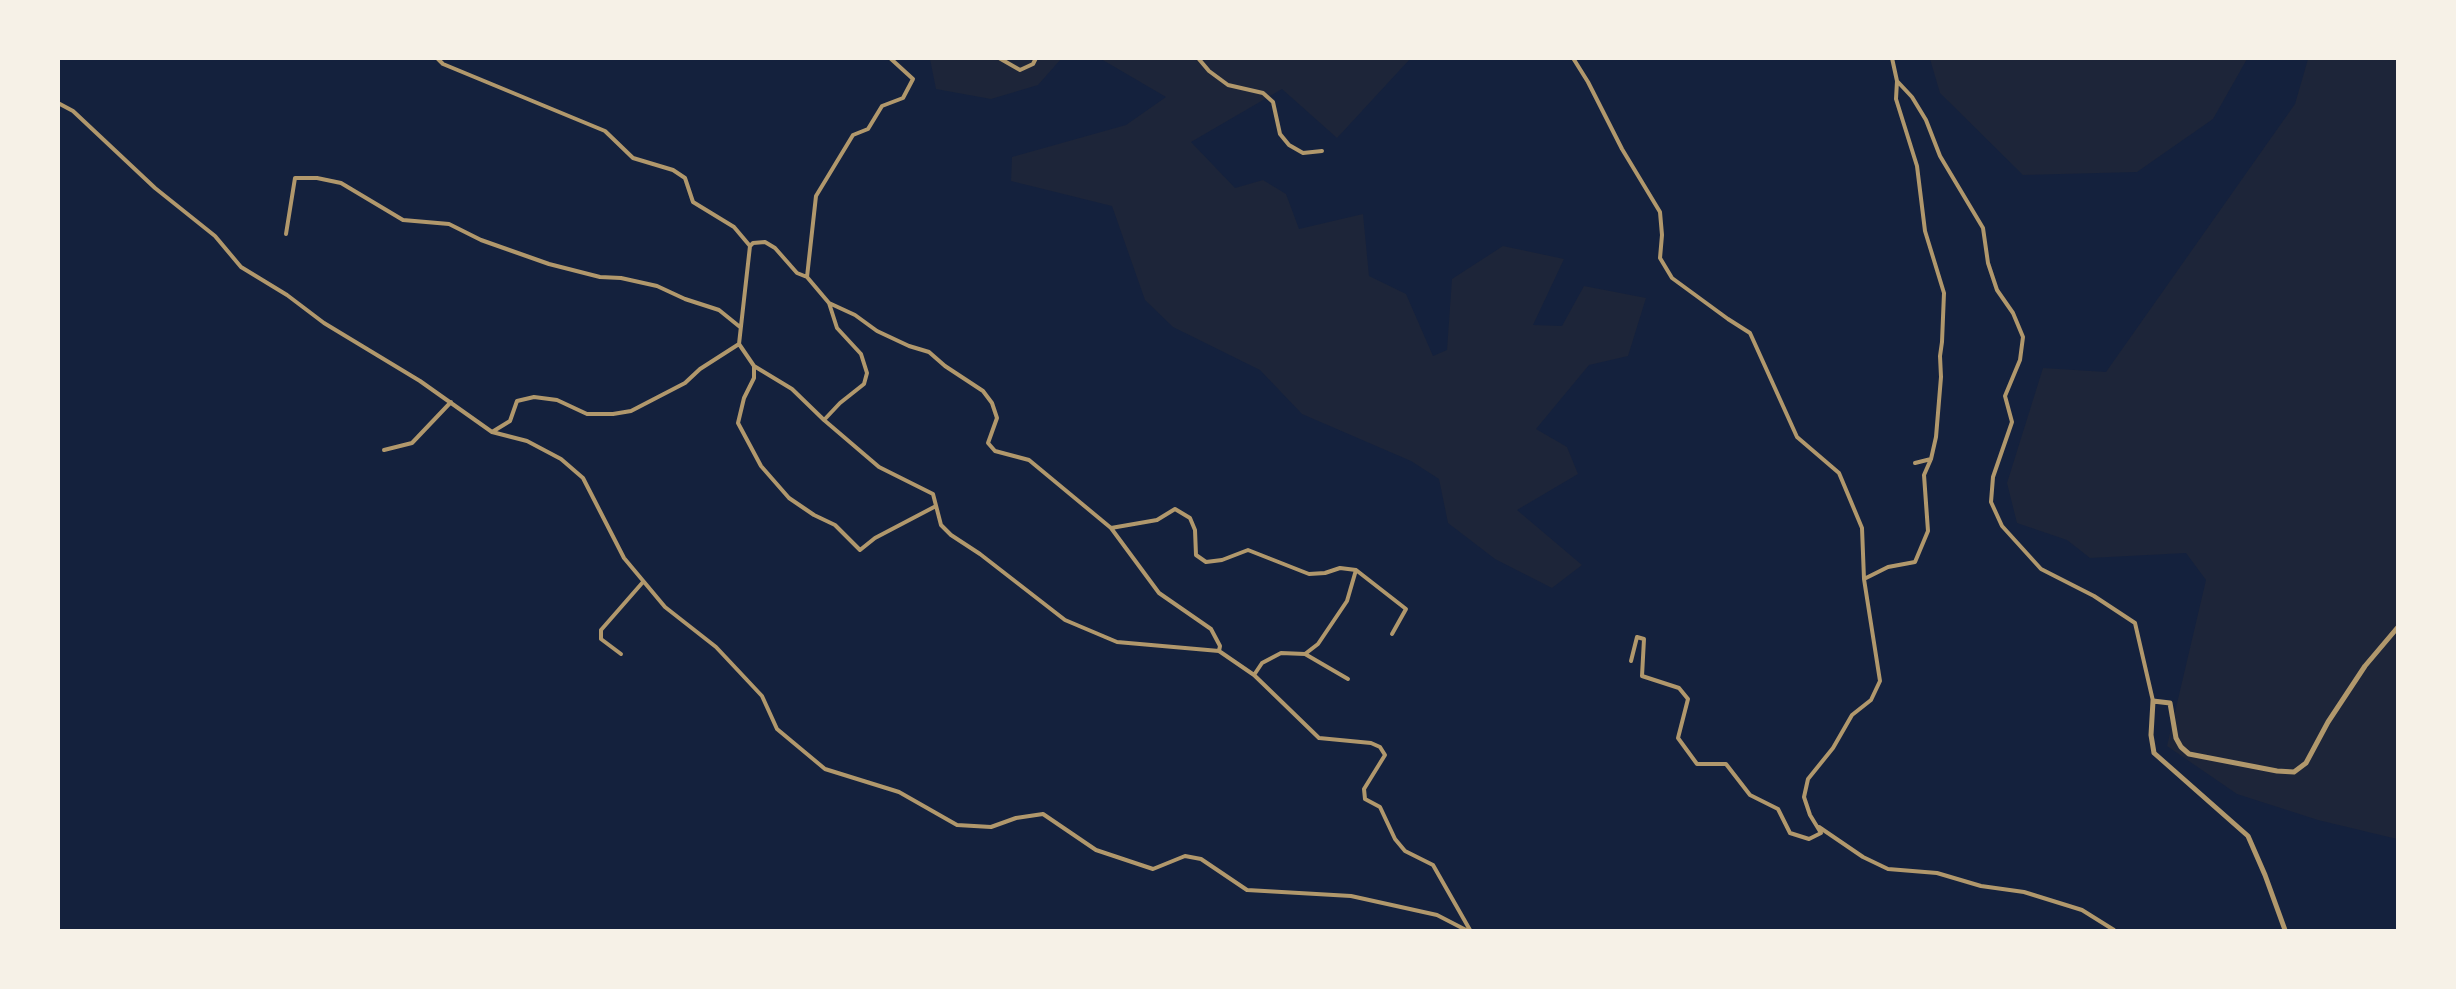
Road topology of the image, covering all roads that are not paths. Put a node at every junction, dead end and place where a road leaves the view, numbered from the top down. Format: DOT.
graph roads {
  1 [pos="437,58"];
  2 [pos="890,58"];
  3 [pos="999,58"];
  4 [pos="1036,58"];
  5 [pos="1198,58"];
  6 [pos="1573,58"];
  7 [pos="1892,58"];
  8 [pos="1897,81"];
  9 [pos="58,103"];
  10 [pos="1322,151"];
  11 [pos="286,234"];
  12 [pos="750,246"];
  13 [pos="807,277"];
  14 [pos="829,303"];
  15 [pos="740,327"];
  16 [pos="739,344"];
  17 [pos="754,366"];
  18 [pos="451,402"];
  19 [pos="824,420"];
  20 [pos="492,432"];
  21 [pos="384,450"];
  22 [pos="1931,459"];
  23 [pos="1915,463"];
  24 [pos="936,506"];
  25 [pos="1111,528"];
  26 [pos="1356,570"];
  27 [pos="1864,579"];
  28 [pos="644,582"];
  29 [pos="2397,627"];
  30 [pos="1392,634"];
  31 [pos="1219,651"];
  32 [pos="621,654"];
  33 [pos="1305,654"];
  34 [pos="1631,661"];
  35 [pos="1254,675"];
  36 [pos="1348,679"];
  37 [pos="2153,701"];
  38 [pos="1816,825"];
  39 [pos="1466,930"];
  40 [pos="1470,930"];
  41 [pos="2114,930"];
  42 [pos="2285,930"];
  1 -- 12 [label="street"];
  2 -- 13 [label="street"];
  3 -- 4 [label="street"];
  5 -- 10 [label="street"];
  6 -- 27 [label="street"];
  7 -- 8 [label="street"];
  8 -- 22 [label="street"];
  8 -- 37 [label="street"];
  9 -- 18 [label="street"];
  11 -- 15 [label="street"];
  12 -- 13 [label="street"];
  12 -- 15 [label="street"];
  13 -- 14 [label="street"];
  14 -- 19 [label="street"];
  14 -- 25 [label="street"];
  15 -- 16 [label="street"];
  16 -- 17 [label="street"];
  16 -- 20 [label="street"];
  17 -- 19 [label="street"];
  17 -- 24 [label="street"];
  18 -- 20 [label="street"];
  18 -- 21 [label="street"];
  19 -- 24 [label="street"];
  20 -- 28 [label="street"];
  22 -- 23 [label="street"];
  22 -- 27 [label="street"];
  24 -- 31 [label="street"];
  25 -- 26 [label="street"];
  25 -- 31 [label="street"];
  26 -- 30 [label="street"];
  26 -- 33 [label="street"];
  27 -- 38 [label="street"];
  28 -- 32 [label="street"];
  28 -- 39 [label="street"];
  29 -- 37 [label="street"];
  31 -- 35 [label="street"];
  33 -- 35 [label="street"];
  33 -- 36 [label="street"];
  34 -- 38 [label="street"];
  35 -- 40 [label="street"];
  37 -- 42 [label="street"];
  38 -- 41 [label="street"];
}
